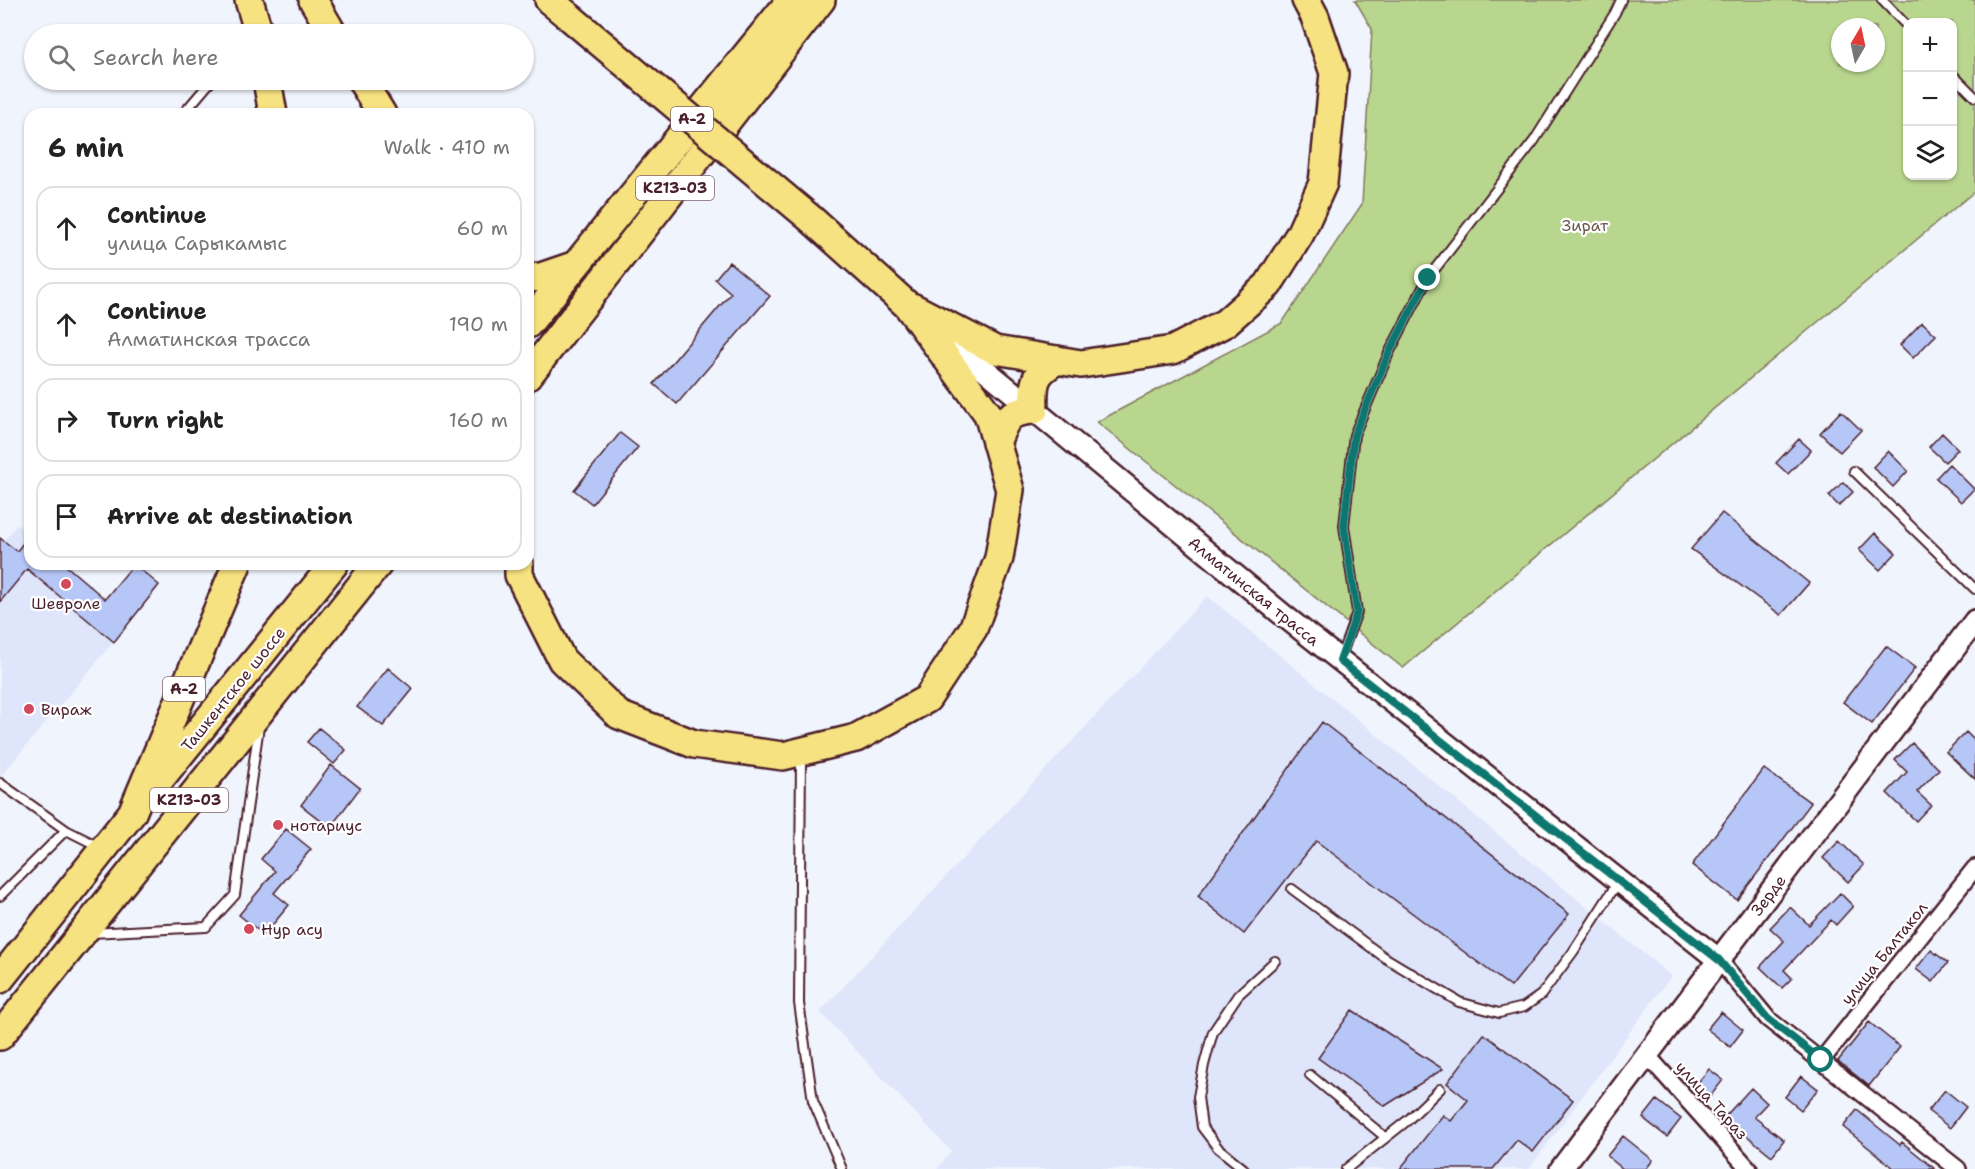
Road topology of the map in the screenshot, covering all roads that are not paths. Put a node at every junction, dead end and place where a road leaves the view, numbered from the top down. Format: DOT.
graph roads {
  1 [pos="313,0"];
  2 [pos="549,0"];
  3 [pos="790,0"];
  4 [pos="821,0"];
  5 [pos="1306,0"];
  6 [pos="1621,0"];
  7 [pos="1882,0"];
  8 [pos="1903,22"];
  9 [pos="327,24"];
  10 [pos="1957,78"];
  11 [pos="203,90"];
  12 [pos="269,90"];
  13 [pos="366,90"];
  14 [pos="1975,97"];
  15 [pos="188,108"];
  16 [pos="272,108"];
  17 [pos="378,108"];
  18 [pos="582,258"];
  19 [pos="612,269"];
  20 [pos="534,278"];
  21 [pos="907,305"];
  22 [pos="534,317"];
  23 [pos="1058,360"];
  24 [pos="534,368"];
  25 [pos="1034,410"];
  26 [pos="996,442"];
  27 [pos="1854,471"];
  28 [pos="234,570"];
  29 [pos="329,570"];
  30 [pos="373,570"];
  31 [pos="519,570"];
  32 [pos="1975,589"];
  33 [pos="1975,621"];
  34 [pos="1340,661"];
  35 [pos="234,688"];
  36 [pos="262,710"];
  37 [pos="801,752"];
  38 [pos="0,783"];
  39 [pos="132,813"];
  40 [pos="66,830"];
  41 [pos="104,849"];
  42 [pos="1975,868"];
  43 [pos="1618,881"];
  44 [pos="1292,889"];
  45 [pos="0,896"];
  46 [pos="83,933"];
  47 [pos="1719,960"];
  48 [pos="1275,961"];
  49 [pos="0,979"];
  50 [pos="0,1036"];
  51 [pos="1647,1055"];
  52 [pos="1821,1060"];
  53 [pos="1310,1075"];
  54 [pos="1440,1089"];
  55 [pos="1385,1137"];
  56 [pos="842,1169"];
  57 [pos="1244,1169"];
  58 [pos="1346,1169"];
  59 [pos="1561,1169"];
  60 [pos="1749,1169"];
  61 [pos="1958,1169"];
  1 -- 9 [label="highway"];
  2 -- 21 [label="highway, A-2, bridge"];
  3 -- 18 [label="highway, KZ13-03"];
  4 -- 19 [label="highway, KZ13-03"];
  5 -- 23 [label="highway"];
  6 -- 34 [label="lane"];
  7 -- 8 [label="lane"];
  10 -- 14 [label="lane"];
  11 -- 15 [label="lane"];
  12 -- 16 [label="highway"];
  13 -- 17 [label="highway"];
  18 -- 19 [label="highway"];
  18 -- 20 [label="highway"];
  18 -- 22 [label="highway, KZ13-03"];
  19 -- 24 [label="highway, KZ13-03"];
  21 -- 23 [label="highway"];
  21 -- 25 [label="street, Алматинская трасса"];
  21 -- 26 [label="highway"];
  23 -- 25 [label="highway"];
  25 -- 26 [label="highway"];
  25 -- 34 [label="street, Алматинская трасса"];
  26 -- 37 [label="highway"];
  27 -- 32 [label="lane"];
  28 -- 39 [label="highway, A-2"];
  29 -- 35 [label="highway, Ташкентское шоссе / KZ13-03"];
  30 -- 36 [label="highway, KZ13-03"];
  31 -- 37 [label="highway"];
  33 -- 47 [label="street, Зерде"];
  34 -- 43 [label="street, Алматинская трасса"];
  35 -- 36 [label="highway"];
  35 -- 39 [label="highway, Ташкентское шоссе / KZ13-03"];
  36 -- 46 [label="highway, KZ13-03"];
  36 -- 46 [label="lane"];
  37 -- 56 [label="lane"];
  38 -- 40 [label="lane"];
  39 -- 41 [label="highway, KZ13-03"];
  40 -- 41 [label="lane"];
  40 -- 45 [label="lane"];
  41 -- 49 [label="highway, KZ13-03"];
  42 -- 52 [label="street, улица Балтакол"];
  43 -- 44 [label="lane"];
  43 -- 47 [label="street, Алматинская трасса"];
  46 -- 50 [label="highway, KZ13-03"];
  47 -- 51 [label="street, Зерде"];
  47 -- 52 [label="street"];
  48 -- 57 [label="lane"];
  51 -- 59 [label="street, Зерде"];
  51 -- 60 [label="street, улица Тараз"];
  52 -- 61 [label="street"];
  53 -- 55 [label="lane"];
  54 -- 55 [label="lane"];
  55 -- 58 [label="lane"];
}
